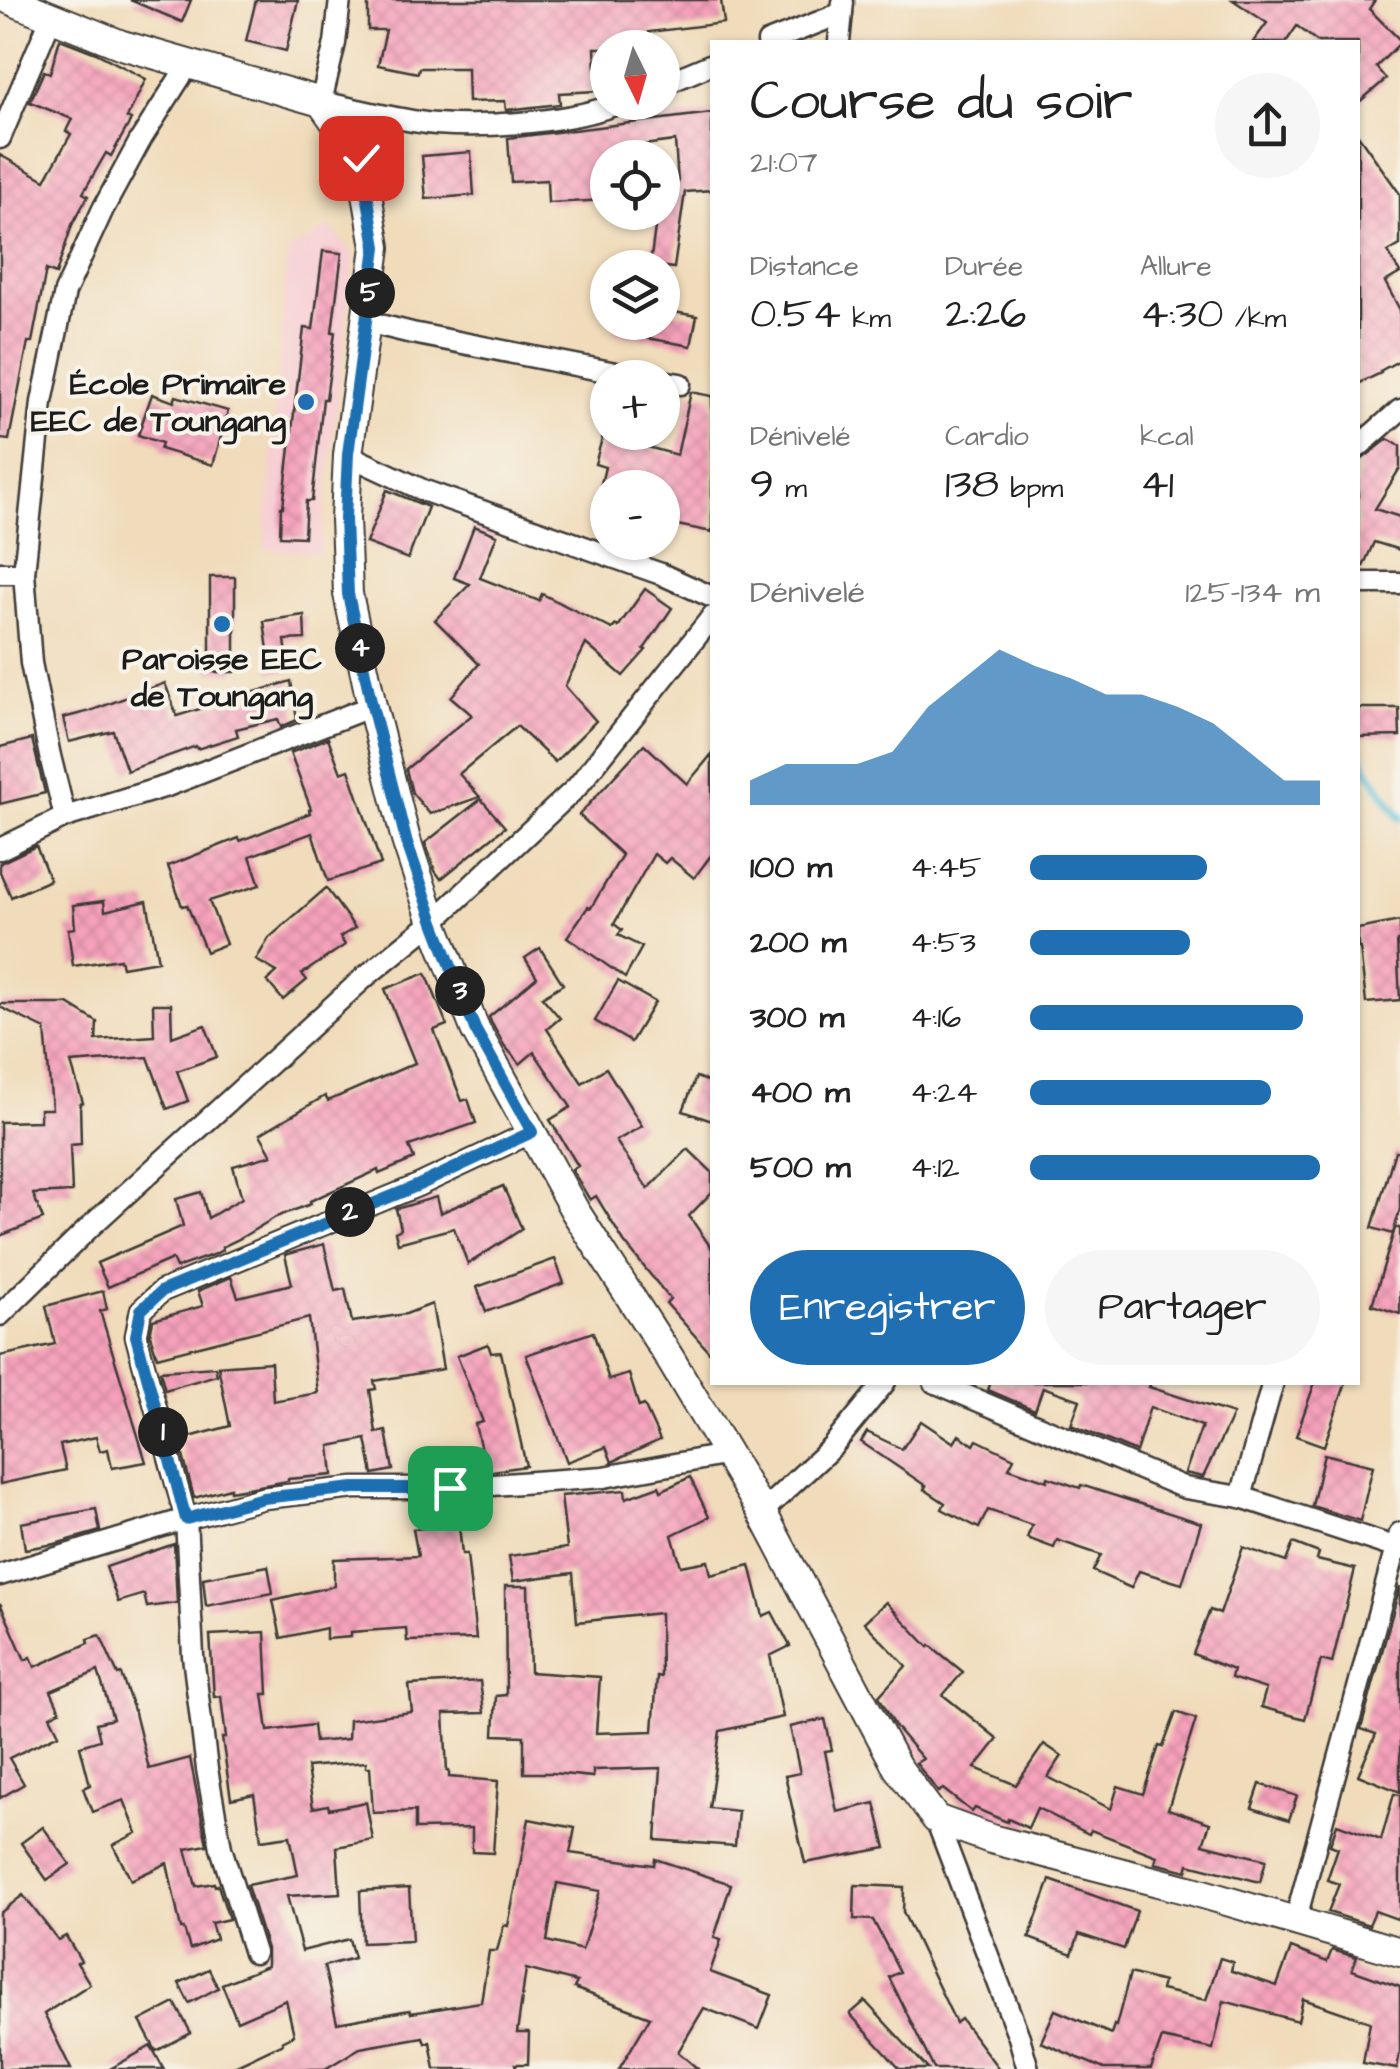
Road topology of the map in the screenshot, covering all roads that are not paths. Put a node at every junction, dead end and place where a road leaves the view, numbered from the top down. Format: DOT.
graph roads {
  1 [pos="10,0"];
  2 [pos="340,0"];
  3 [pos="843,7"];
  4 [pos="51,18"];
  5 [pos="772,40"];
  6 [pos="839,40"];
  7 [pos="188,65"];
  8 [pos="710,65"];
  9 [pos="680,77"];
  10 [pos="321,102"];
  11 [pos="590,112"];
  12 [pos="0,138"];
  13 [pos="367,322"];
  14 [pos="590,368"];
  15 [pos="1400,410"];
  16 [pos="1360,445"];
  17 [pos="348,454"];
  18 [pos="0,573"];
  19 [pos="24,573"];
  20 [pos="1360,582"];
  21 [pos="1400,583"];
  22 [pos="710,595"];
  23 [pos="710,620"];
  24 [pos="372,706"];
  25 [pos="66,817"];
  26 [pos="0,849"];
  27 [pos="434,922"];
  28 [pos="532,1132"];
  29 [pos="0,1315"];
  30 [pos="883,1385"];
  31 [pos="941,1385"];
  32 [pos="1272,1385"];
  33 [pos="729,1454"];
  34 [pos="1241,1497"];
  35 [pos="762,1512"];
  36 [pos="186,1519"];
  37 [pos="1399,1543"];
  38 [pos="0,1575"];
  39 [pos="936,1820"];
  40 [pos="1295,1922"];
  41 [pos="254,1952"];
  42 [pos="1400,1952"];
  43 [pos="1028,2069"];
  1 -- 4 [label="street"];
  2 -- 10 [label="street"];
  3 -- 5 [label="street"];
  3 -- 6 [label="street"];
  4 -- 7 [label="street"];
  4 -- 12 [label="street"];
  7 -- 10 [label="street"];
  7 -- 19 [label="street"];
  8 -- 9 [label="street"];
  10 -- 11 [label="street"];
  10 -- 13 [label="street"];
  13 -- 14 [label="street"];
  13 -- 17 [label="street"];
  15 -- 16 [label="street"];
  17 -- 22 [label="street"];
  17 -- 24 [label="street"];
  18 -- 19 [label="street"];
  19 -- 25 [label="street"];
  20 -- 21 [label="street"];
  23 -- 27 [label="street"];
  24 -- 25 [label="street"];
  24 -- 27 [label="street"];
  25 -- 26 [label="street"];
  27 -- 28 [label="street"];
  27 -- 29 [label="street"];
  28 -- 33 [label="street"];
  28 -- 36 [label="street"];
  30 -- 35 [label="street"];
  31 -- 34 [label="street"];
  32 -- 34 [label="street"];
  33 -- 35 [label="street"];
  33 -- 36 [label="street"];
  34 -- 37 [label="street"];
  35 -- 39 [label="street"];
  36 -- 38 [label="street"];
  36 -- 41 [label="street"];
  37 -- 40 [label="street"];
  39 -- 40 [label="street"];
  39 -- 43 [label="street"];
  40 -- 42 [label="street"];
}
